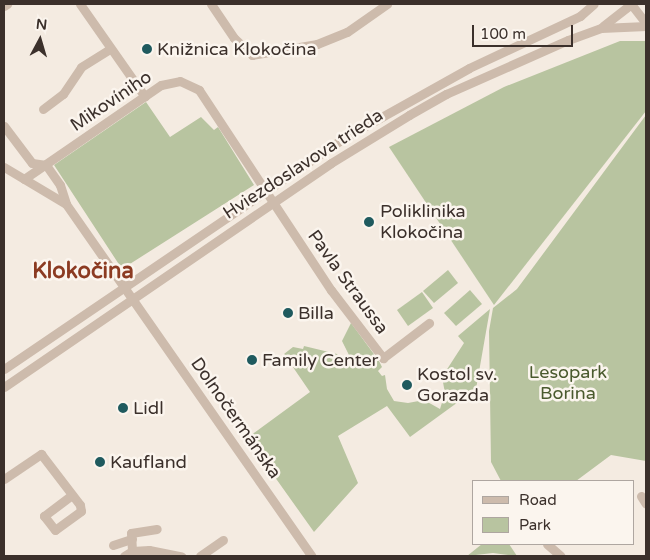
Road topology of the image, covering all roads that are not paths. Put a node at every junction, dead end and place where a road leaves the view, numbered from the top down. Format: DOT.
graph roads {
  1 [pos="7,4"];
  2 [pos="80,4"];
  3 [pos="211,4"];
  4 [pos="387,4"];
  5 [pos="594,4"];
  6 [pos="631,4"];
  7 [pos="4,6"];
  8 [pos="646,24"];
  9 [pos="601,28"];
  10 [pos="110,49"];
  11 [pos="145,96"];
  12 [pos="43,109"];
  13 [pos="4,126"];
  14 [pos="46,165"];
  15 [pos="4,167"];
  16 [pos="24,179"];
  17 [pos="266,190"];
  18 [pos="272,203"];
  19 [pos="66,204"];
  20 [pos="126,286"];
  21 [pos="133,299"];
  22 [pos="429,323"];
  23 [pos="7,367"];
  24 [pos="18,377"];
  25 [pos="4,387"];
  26 [pos="4,478"];
  27 [pos="72,495"];
  28 [pos="640,496"];
  29 [pos="646,504"];
  30 [pos="157,529"];
  31 [pos="132,539"];
  32 [pos="224,540"];
  33 [pos="113,545"];
  34 [pos="548,545"];
  35 [pos="128,554"];
  36 [pos="181,556"];
  37 [pos="200,556"];
  38 [pos="312,556"];
  39 [pos="560,556"];
  1 -- 7 [label="street"];
  2 -- 10 [label="street"];
  3 -- 4 [label="street"];
  5 -- 17 [label="street, Hviezdoslavova trieda"];
  6 -- 8 [label="street"];
  6 -- 9 [label="street"];
  8 -- 9 [label="street, Hviezdoslavova trieda"];
  9 -- 18 [label="street, Hviezdoslavova trieda"];
  10 -- 11 [label="street"];
  10 -- 12 [label="street"];
  11 -- 14 [label="street, Mikovíniho"];
  11 -- 17 [label="street, Mikovíniho"];
  13 -- 14 [label="street"];
  14 -- 16 [label="street, Mikovíniho"];
  14 -- 19 [label="street"];
  15 -- 16 [label="street"];
  16 -- 19 [label="street"];
  17 -- 18 [label="street, Mikovíniho"];
  17 -- 20 [label="street, Hviezdoslavova trieda"];
  18 -- 21 [label="street, Hviezdoslavova trieda"];
  18 -- 22 [label="street, Pavla Straussa"];
  19 -- 20 [label="street"];
  20 -- 21 [label="street, Dolnočermánska"];
  20 -- 23 [label="street, Hviezdoslavova trieda"];
  21 -- 24 [label="street, Hviezdoslavova trieda"];
  21 -- 38 [label="street, Dolnočermánska"];
  23 -- 24 [label="street"];
  24 -- 25 [label="street, Hviezdoslavova trieda"];
  26 -- 27 [label="street"];
  28 -- 29 [label="street"];
  30 -- 31 [label="street"];
  31 -- 33 [label="street"];
  31 -- 35 [label="street"];
  32 -- 37 [label="street"];
  34 -- 39 [label="street"];
  35 -- 36 [label="street"];
}
